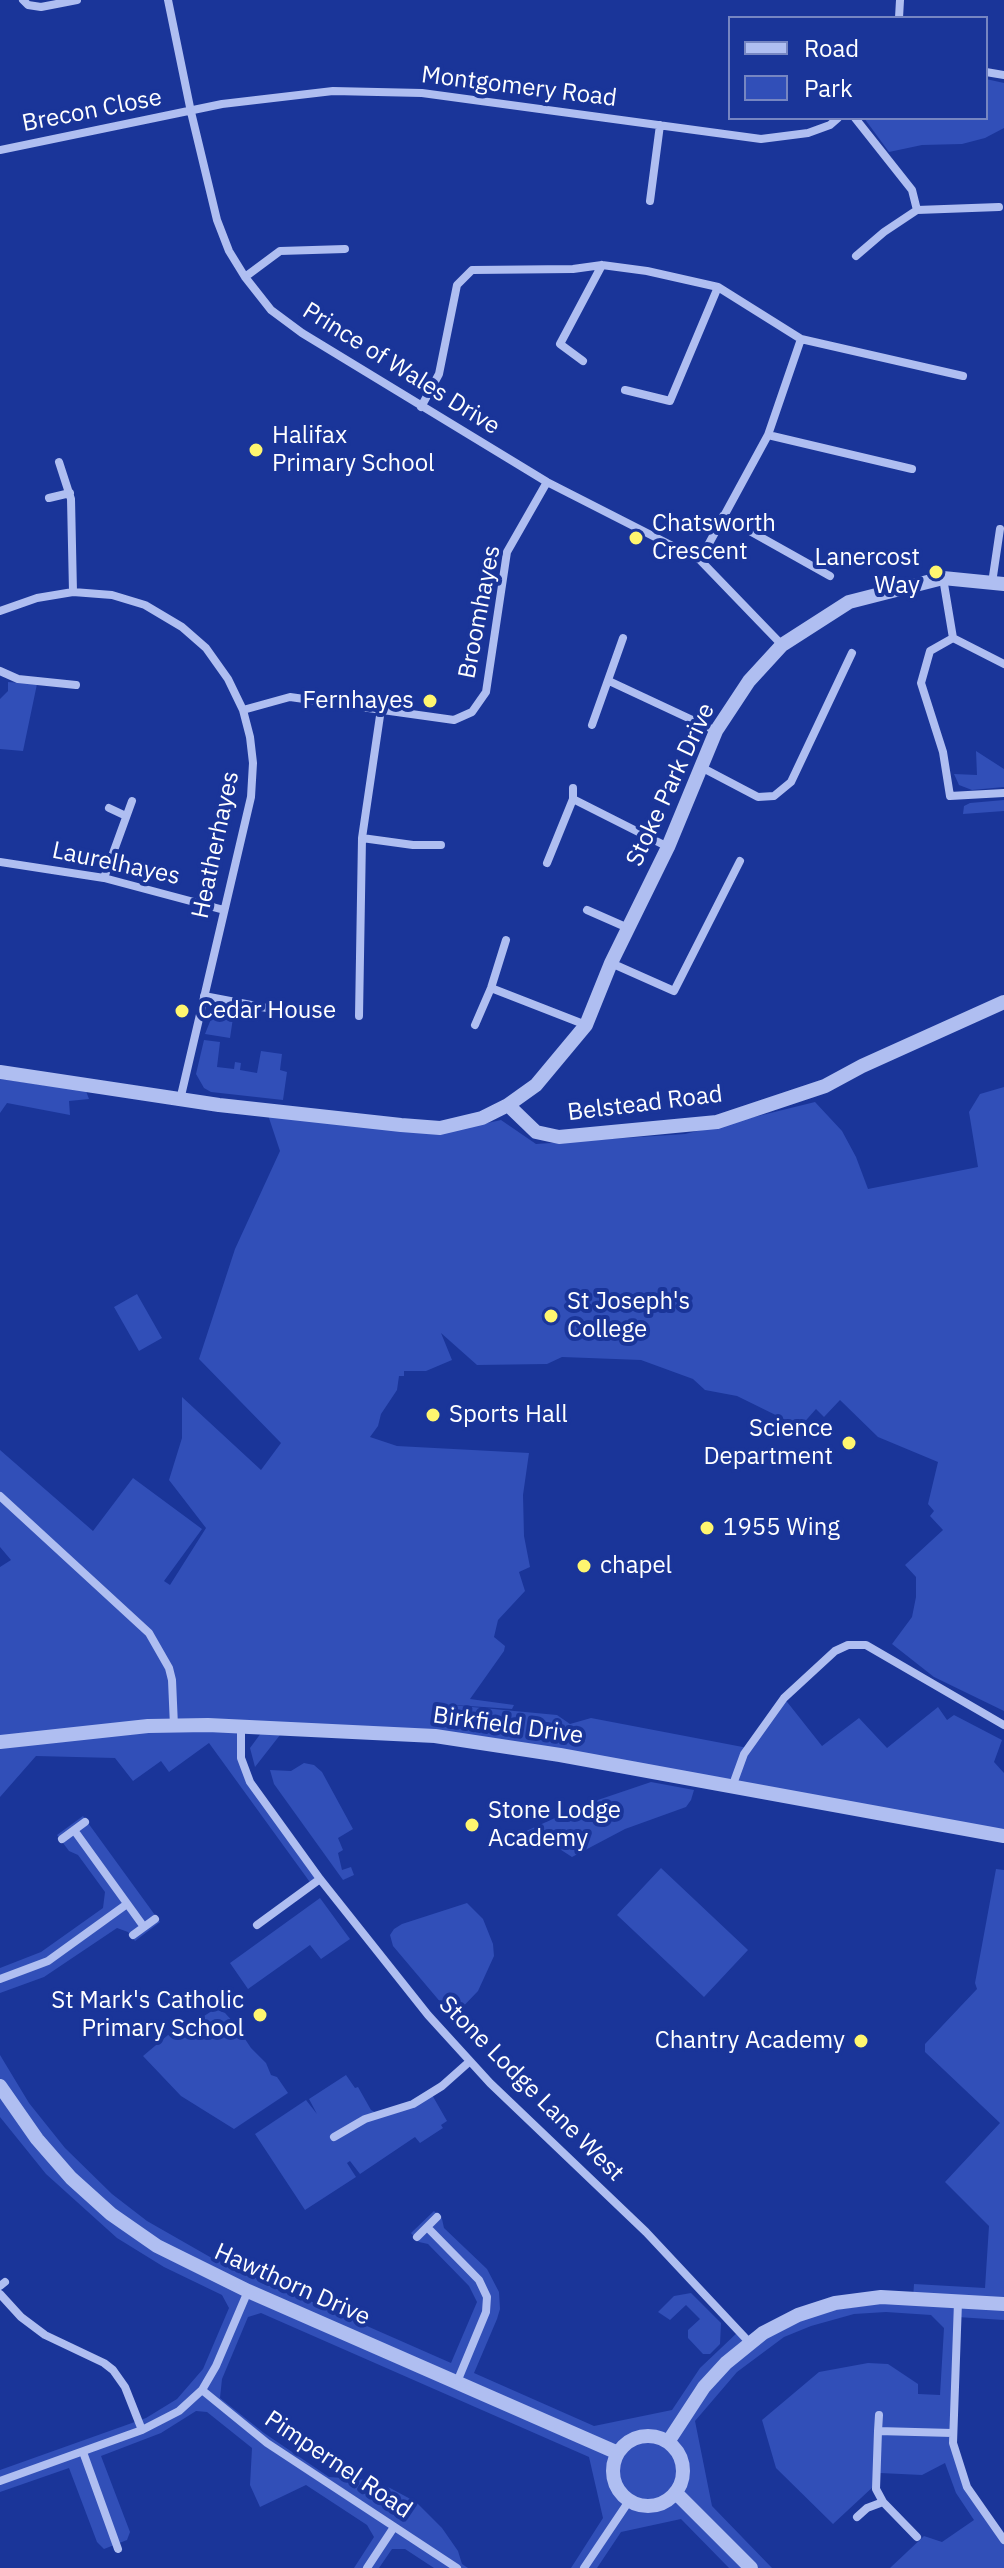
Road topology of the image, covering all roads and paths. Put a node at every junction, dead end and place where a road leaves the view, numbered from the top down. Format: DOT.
graph roads {
  1 [pos="23,0"];
  2 [pos="77,0"];
  3 [pos="168,0"];
  4 [pos="191,112"];
  5 [pos="836,120"];
  6 [pos="857,120"];
  7 [pos="660,125"];
  8 [pos="0,150"];
  9 [pos="650,201"];
  10 [pos="999,207"];
  11 [pos="917,210"];
  12 [pos="345,249"];
  13 [pos="856,256"];
  14 [pos="602,265"];
  15 [pos="245,277"];
  16 [pos="718,287"];
  17 [pos="801,339"];
  18 [pos="583,361"];
  19 [pos="963,376"];
  20 [pos="625,390"];
  21 [pos="421,407"];
  22 [pos="768,435"];
  23 [pos="59,462"];
  24 [pos="912,469"];
  25 [pos="547,482"];
  26 [pos="70,493"];
  27 [pos="49,498"];
  28 [pos="723,516"];
  29 [pos="1000,529"];
  30 [pos="700,560"];
  31 [pos="830,576"];
  32 [pos="943,578"];
  33 [pos="998,584"];
  34 [pos="73,592"];
  35 [pos="0,611"];
  36 [pos="623,638"];
  37 [pos="953,638"];
  38 [pos="782,645"];
  39 [pos="852,653"];
  40 [pos="1004,664"];
  41 [pos="0,671"];
  42 [pos="609,681"];
  43 [pos="76,685"];
  44 [pos="381,709"];
  45 [pos="243,710"];
  46 [pos="592,725"];
  47 [pos="716,731"];
  48 [pos="699,766"];
  49 [pos="573,788"];
  50 [pos="1004,793"];
  51 [pos="573,799"];
  52 [pos="132,801"];
  53 [pos="109,808"];
  54 [pos="126,816"];
  55 [pos="362,838"];
  56 [pos="441,845"];
  57 [pos="668,847"];
  58 [pos="740,861"];
  59 [pos="0,862"];
  60 [pos="547,863"];
  61 [pos="104,878"];
  62 [pos="224,910"];
  63 [pos="587,910"];
  64 [pos="628,928"];
  65 [pos="506,940"];
  66 [pos="611,963"];
  67 [pos="491,988"];
  68 [pos="204,996"];
  69 [pos="1004,1002"];
  70 [pos="267,1008"];
  71 [pos="359,1016"];
  72 [pos="475,1025"];
  73 [pos="586,1025"];
  74 [pos="0,1072"];
  75 [pos="180,1100"];
  76 [pos="508,1105"];
  77 [pos="0,1496"];
  78 [pos="241,1725"];
  79 [pos="1004,1725"];
  80 [pos="174,1726"];
  81 [pos="0,1742"];
  82 [pos="732,1787"];
  83 [pos="85,1822"];
  84 [pos="74,1830"];
  85 [pos="1004,1836"];
  86 [pos="62,1839"];
  87 [pos="320,1879"];
  88 [pos="127,1904"];
  89 [pos="155,1919"];
  90 [pos="257,1925"];
  91 [pos="144,1927"];
  92 [pos="133,1935"];
  93 [pos="0,1979"];
  94 [pos="469,2062"];
  95 [pos="0,2086"];
  96 [pos="334,2137"];
  97 [pos="437,2217"];
  98 [pos="427,2227"];
  99 [pos="417,2237"];
  100 [pos="248,2291"];
  101 [pos="0,2294"];
  102 [pos="958,2302"];
  103 [pos="1004,2304"];
  104 [pos="749,2342"];
  105 [pos="457,2382"];
  106 [pos="202,2390"];
  107 [pos="879,2415"];
  108 [pos="142,2430"];
  109 [pos="878,2431"];
  110 [pos="952,2433"];
  111 [pos="668,2442"];
  112 [pos="83,2452"];
  113 [pos="618,2453"];
  114 [pos="0,2481"];
  115 [pos="676,2493"];
  116 [pos="629,2501"];
  117 [pos="883,2502"];
  118 [pos="857,2517"];
  119 [pos="394,2527"];
  120 [pos="917,2537"];
  121 [pos="1004,2540"];
  122 [pos="118,2549"];
  123 [pos="367,2568"];
  124 [pos="457,2568"];
  125 [pos="584,2568"];
  126 [pos="751,2568"];
  1 -- 2 [label="street"];
  3 -- 4 [label="street, Prince of Wales Drive"];
  4 -- 7 [label="street, Montgomery Road"];
  4 -- 8 [label="street, Brecon Close"];
  4 -- 15 [label="street, Prince of Wales Drive"];
  5 -- 7 [label="street, Montgomery Road"];
  6 -- 11 [label="street"];
  7 -- 9 [label="street"];
  10 -- 11 [label="street"];
  11 -- 13 [label="street"];
  12 -- 15 [label="street"];
  14 -- 16 [label="street"];
  14 -- 18 [label="street"];
  14 -- 21 [label="street"];
  15 -- 21 [label="street, Prince of Wales Drive"];
  16 -- 17 [label="street"];
  16 -- 20 [label="street"];
  17 -- 19 [label="street"];
  17 -- 22 [label="street"];
  21 -- 25 [label="street, Prince of Wales Drive"];
  22 -- 24 [label="street"];
  22 -- 28 [label="street"];
  23 -- 26 [label="street"];
  25 -- 30 [label="street, Prince of Wales Drive"];
  25 -- 44 [label="street, Broomhayes"];
  26 -- 27 [label="street"];
  26 -- 34 [label="street"];
  28 -- 30 [label="street"];
  28 -- 31 [label="street"];
  29 -- 33 [label="street"];
  30 -- 38 [label="street, Prince of Wales Drive"];
  32 -- 33 [label="street, Stoke Park Drive"];
  32 -- 37 [label="street"];
  32 -- 38 [label="street, Stoke Park Drive"];
  34 -- 35 [label="street, Heatherhayes"];
  34 -- 45 [label="street, Heatherhayes"];
  36 -- 42 [label="street"];
  37 -- 40 [label="street"];
  37 -- 50 [label="street"];
  38 -- 47 [label="street, Stoke Park Drive"];
  39 -- 48 [label="street"];
  41 -- 43 [label="street"];
  42 -- 46 [label="street"];
  42 -- 47 [label="street"];
  44 -- 45 [label="street, Broomhayes"];
  44 -- 55 [label="street"];
  45 -- 62 [label="street, Heatherhayes"];
  47 -- 48 [label="street, Stoke Park Drive"];
  48 -- 57 [label="street, Stoke Park Drive"];
  49 -- 51 [label="street"];
  51 -- 57 [label="street"];
  51 -- 60 [label="street"];
  52 -- 54 [label="street"];
  53 -- 54 [label="street"];
  54 -- 61 [label="street"];
  55 -- 56 [label="street"];
  55 -- 71 [label="street"];
  57 -- 64 [label="street, Stoke Park Drive"];
  58 -- 66 [label="street"];
  59 -- 61 [label="street, Laurelhayes"];
  61 -- 62 [label="street, Laurelhayes"];
  62 -- 68 [label="street, Heatherhayes"];
  63 -- 64 [label="street"];
  64 -- 66 [label="street, Stoke Park Drive"];
  65 -- 67 [label="street"];
  66 -- 73 [label="street, Stoke Park Drive"];
  67 -- 72 [label="street"];
  67 -- 73 [label="street"];
  68 -- 70 [label="street"];
  68 -- 75 [label="street, Heatherhayes"];
  69 -- 76 [label="street, Belstead Road"];
  73 -- 76 [label="street, Stoke Park Drive"];
  74 -- 75 [label="street"];
  75 -- 76 [label="street"];
  77 -- 80 [label="street"];
  78 -- 80 [label="street, Birkfield Drive"];
  78 -- 82 [label="street, Birkfield Drive"];
  78 -- 87 [label="street, Stone Lodge Lane West"];
  79 -- 82 [label="street"];
  80 -- 81 [label="street, Birkfield Drive"];
  82 -- 85 [label="street, Birkfield Drive"];
  83 -- 84 [label="street"];
  84 -- 86 [label="street"];
  84 -- 88 [label="street"];
  87 -- 90 [label="street"];
  87 -- 94 [label="street, Stone Lodge Lane West"];
  88 -- 91 [label="street"];
  88 -- 93 [label="street"];
  89 -- 91 [label="street"];
  91 -- 92 [label="street"];
  94 -- 96 [label="street"];
  94 -- 104 [label="street, Stone Lodge Lane West"];
  95 -- 100 [label="street, Hawthorn Drive"];
  97 -- 98 [label="street"];
  98 -- 99 [label="street"];
  98 -- 105 [label="street"];
  100 -- 105 [label="street, Hawthorn Drive"];
  100 -- 106 [label="street"];
  101 -- 108 [label="street"];
  102 -- 103 [label="street"];
  102 -- 104 [label="street"];
  102 -- 110 [label="street"];
  104 -- 111 [label="street"];
  105 -- 113 [label="street, Hawthorn Drive"];
  106 -- 108 [label="street"];
  106 -- 119 [label="street, Pimpernel Road"];
  107 -- 109 [label="street"];
  108 -- 112 [label="street"];
  109 -- 110 [label="street"];
  109 -- 117 [label="street"];
  110 -- 121 [label="street"];
  111 -- 113 [label="street"];
  111 -- 115 [label="street"];
  112 -- 114 [label="street"];
  112 -- 122 [label="street"];
  113 -- 116 [label="street"];
  115 -- 116 [label="street"];
  115 -- 126 [label="street"];
  116 -- 125 [label="street"];
  117 -- 118 [label="street"];
  117 -- 120 [label="street"];
  119 -- 123 [label="street"];
  119 -- 124 [label="street, Pimpernel Road"];
}
